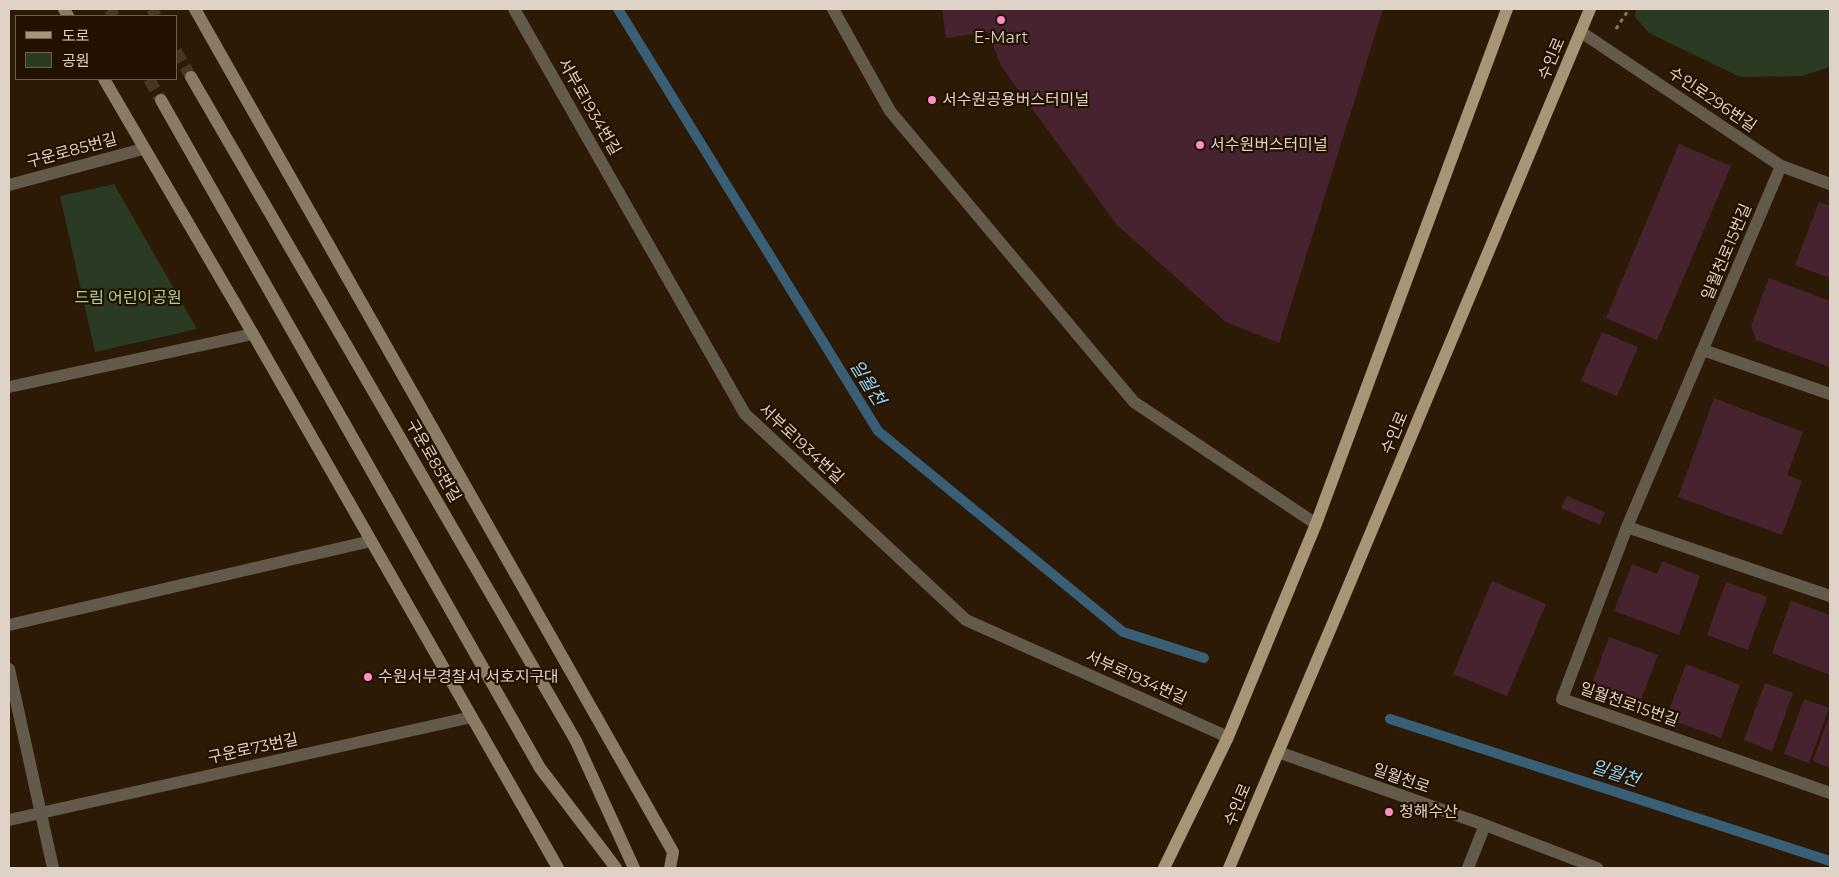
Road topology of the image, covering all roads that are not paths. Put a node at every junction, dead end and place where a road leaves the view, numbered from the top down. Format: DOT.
graph roads {
  1 [pos="196,9"];
  2 [pos="514,9"];
  3 [pos="833,9"];
  4 [pos="1507,9"];
  5 [pos="1590,9"];
  6 [pos="1581,32"];
  7 [pos="190,76"];
  8 [pos="105,80"];
  9 [pos="161,100"];
  10 [pos="144,149"];
  11 [pos="1781,166"];
  12 [pos="1830,184"];
  13 [pos="9,185"];
  14 [pos="253,334"];
  15 [pos="1703,350"];
  16 [pos="9,387"];
  17 [pos="1830,394"];
  18 [pos="1316,524"];
  19 [pos="1627,527"];
  20 [pos="371,541"];
  21 [pos="1830,596"];
  22 [pos="9,625"];
  23 [pos="9,669"];
  24 [pos="472,718"];
  25 [pos="1228,737"];
  26 [pos="1278,752"];
  27 [pos="1830,793"];
  28 [pos="40,812"];
  29 [pos="9,820"];
  30 [pos="1485,826"];
  31 [pos="53,868"];
  32 [pos="558,868"];
  33 [pos="616,868"];
  34 [pos="634,868"];
  35 [pos="670,868"];
  36 [pos="1164,868"];
  37 [pos="1228,868"];
  38 [pos="1468,868"];
  39 [pos="1596,868"];
  1 -- 35 [label="street"];
  2 -- 25 [label="street, 서부로1934번길"];
  3 -- 18 [label="street"];
  4 -- 18 [label="main road"];
  5 -- 6 [label="main road, 수인로"];
  6 -- 11 [label="street, 수인로296번길"];
  6 -- 26 [label="main road, 수인로"];
  7 -- 34 [label="street, 구운로85번길"];
  8 -- 10 [label="street"];
  9 -- 33 [label="street"];
  10 -- 13 [label="street, 구운로85번길"];
  10 -- 14 [label="street"];
  11 -- 12 [label="street, 수인로296번길"];
  11 -- 15 [label="street, 일월천로15번길"];
  14 -- 16 [label="street"];
  14 -- 20 [label="street"];
  15 -- 17 [label="street"];
  15 -- 19 [label="street, 일월천로15번길"];
  18 -- 25 [label="main road"];
  19 -- 21 [label="street"];
  19 -- 27 [label="street, 일월천로15번길"];
  20 -- 22 [label="street"];
  20 -- 24 [label="street"];
  23 -- 28 [label="street"];
  24 -- 28 [label="street, 구운로73번길"];
  24 -- 32 [label="street"];
  25 -- 36 [label="main road"];
  26 -- 30 [label="street, 일월천로"];
  26 -- 37 [label="main road, 수인로"];
  28 -- 29 [label="street, 구운로73번길"];
  28 -- 31 [label="street"];
  30 -- 38 [label="street"];
  30 -- 39 [label="street, 일월천로"];
}
